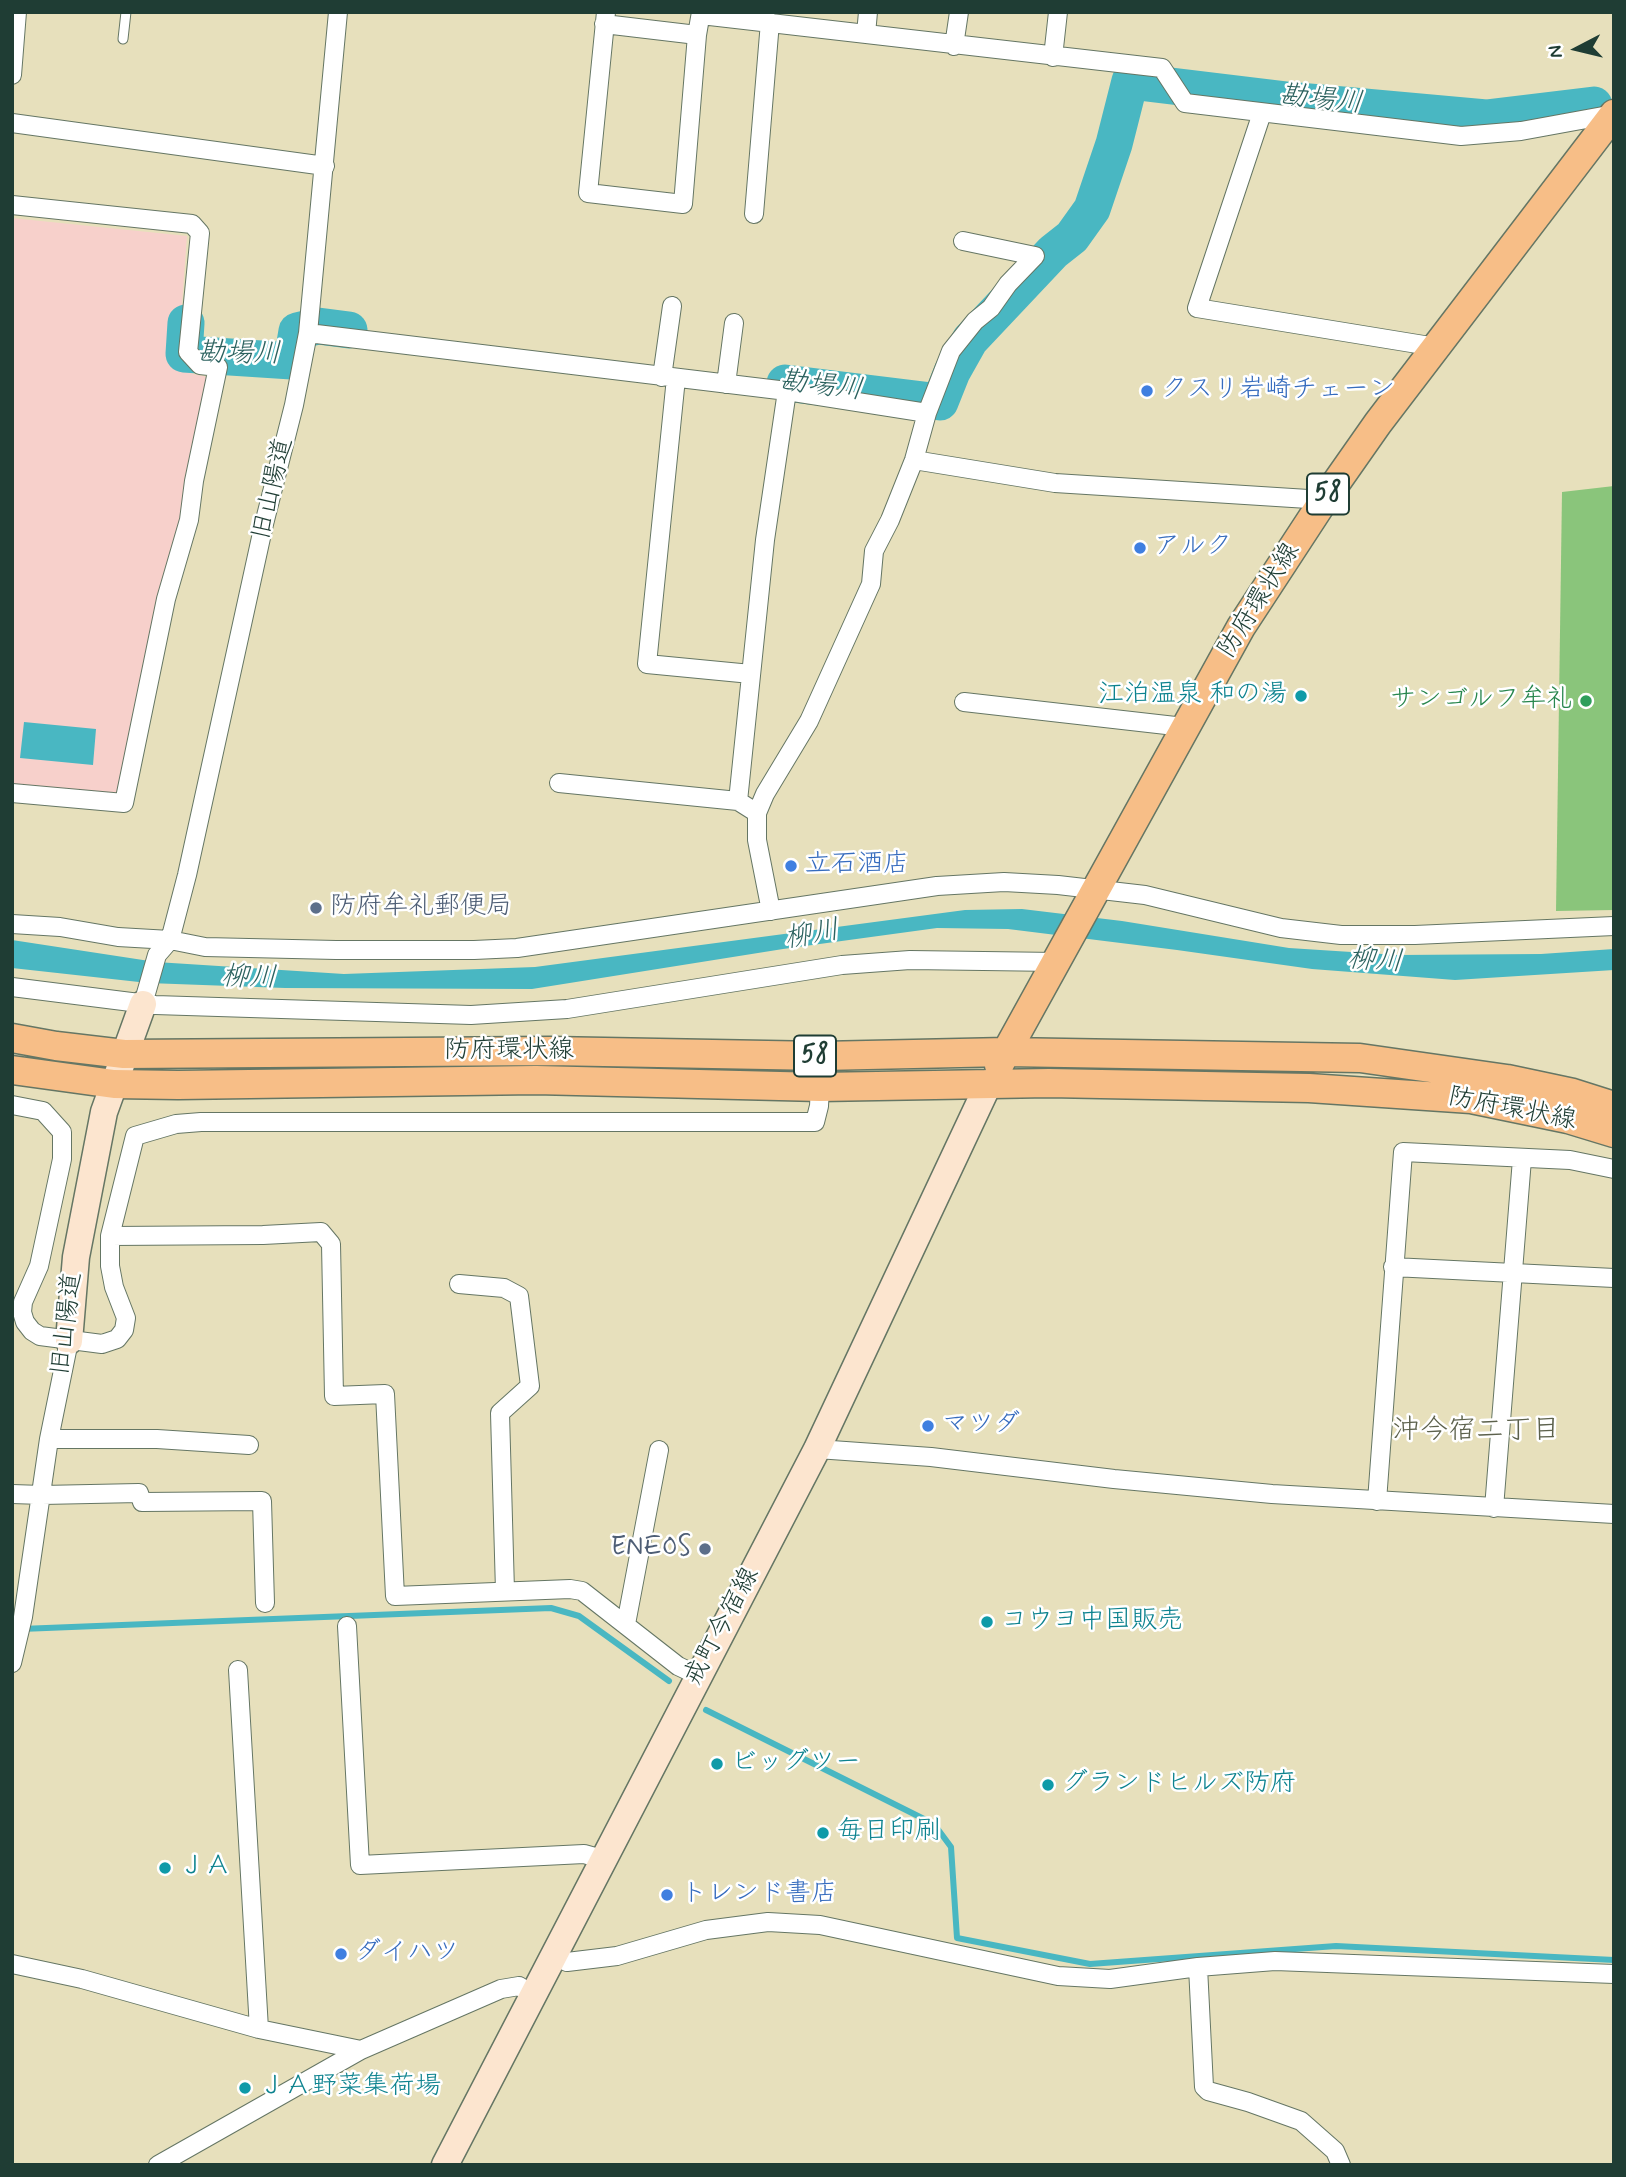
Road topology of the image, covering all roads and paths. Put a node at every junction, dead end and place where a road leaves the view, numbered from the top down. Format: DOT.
graph roads {
  1 [pos="18,12"];
  2 [pos="126,12"];
  3 [pos="338,12"];
  4 [pos="868,12"];
  5 [pos="959,12"];
  6 [pos="1058,12"];
  7 [pos="701,14"];
  8 [pos="752,16"];
  9 [pos="605,18"];
  10 [pos="770,22"];
  11 [pos="866,34"];
  12 [pos="696,35"];
  13 [pos="123,39"];
  14 [pos="954,46"];
  15 [pos="1053,57"];
  16 [pos="12,75"];
  17 [pos="1262,113"];
  18 [pos="1614,114"];
  19 [pos="12,123"];
  20 [pos="325,166"];
  21 [pos="12,205"];
  22 [pos="754,214"];
  23 [pos="963,241"];
  24 [pos="672,306"];
  25 [pos="734,323"];
  26 [pos="308,332"];
  27 [pos="1436,347"];
  28 [pos="669,378"];
  29 [pos="726,384"];
  30 [pos="786,391"];
  31 [pos="927,413"];
  32 [pos="914,460"];
  33 [pos="1324,500"];
  34 [pos="751,674"];
  35 [pos="964,702"];
  36 [pos="1184,727"];
  37 [pos="559,783"];
  38 [pos="12,793"];
  39 [pos="738,801"];
  40 [pos="757,813"];
  41 [pos="1091,897"];
  42 [pos="771,911"];
  43 [pos="12,924"];
  44 [pos="1614,926"];
  45 [pos="170,940"];
  46 [pos="1060,955"];
  47 [pos="12,987"];
  48 [pos="145,998"];
  49 [pos="12,1038"];
  50 [pos="1006,1052"];
  51 [pos="124,1054"];
  52 [pos="12,1070"];
  53 [pos="989,1083"];
  54 [pos="114,1084"];
  55 [pos="820,1087"];
  56 [pos="12,1105"];
  57 [pos="1614,1106"];
  58 [pos="1614,1133"];
  59 [pos="1522,1159"];
  60 [pos="1614,1169"];
  61 [pos="110,1236"];
  62 [pos="1393,1267"];
  63 [pos="1512,1274"];
  64 [pos="1614,1278"];
  65 [pos="459,1284"];
  66 [pos="69,1341"];
  67 [pos="49,1439"];
  68 [pos="250,1445"];
  69 [pos="817,1449"];
  70 [pos="659,1450"];
  71 [pos="12,1494"];
  72 [pos="41,1495"];
  73 [pos="1377,1501"];
  74 [pos="1494,1508"];
  75 [pos="1614,1514"];
  76 [pos="505,1591"];
  77 [pos="265,1603"];
  78 [pos="17,1617"];
  79 [pos="625,1624"];
  80 [pos="347,1626"];
  81 [pos="12,1663"];
  82 [pos="238,1670"];
  83 [pos="697,1675"];
  84 [pos="602,1859"];
  85 [pos="552,1955"];
  86 [pos="12,1964"];
  87 [pos="1198,1967"];
  88 [pos="1614,1974"];
  89 [pos="533,1994"];
  90 [pos="259,2029"];
  91 [pos="361,2050"];
  92 [pos="158,2165"];
  93 [pos="445,2165"];
  94 [pos="1341,2165"];
  1 -- 16 [label="street"];
  2 -- 13 [label="lane"];
  3 -- 20 [label="street, 旧山陽道"];
  4 -- 11 [label="street"];
  5 -- 14 [label="street"];
  6 -- 15 [label="street"];
  7 -- 8 [label="street"];
  7 -- 12 [label="street"];
  8 -- 10 [label="street"];
  9 -- 12 [label="street"];
  9 -- 12 [label="street"];
  10 -- 11 [label="street"];
  10 -- 22 [label="street"];
  11 -- 14 [label="street"];
  14 -- 15 [label="street"];
  15 -- 17 [label="street"];
  17 -- 18 [label="street"];
  17 -- 27 [label="street"];
  18 -- 27 [label="main road, 防府環状線 / 58"];
  19 -- 20 [label="street"];
  20 -- 26 [label="street, 旧山陽道"];
  21 -- 38 [label="street"];
  23 -- 31 [label="street"];
  24 -- 28 [label="street"];
  25 -- 29 [label="street"];
  26 -- 28 [label="street"];
  26 -- 45 [label="street, 旧山陽道"];
  27 -- 33 [label="main road, 防府環状線 / 58"];
  28 -- 29 [label="street"];
  28 -- 34 [label="street"];
  29 -- 30 [label="street"];
  30 -- 31 [label="street"];
  30 -- 34 [label="street"];
  31 -- 32 [label="street"];
  32 -- 33 [label="street"];
  32 -- 40 [label="street"];
  33 -- 36 [label="main road, 防府環状線 / 58"];
  34 -- 39 [label="street"];
  35 -- 36 [label="street"];
  36 -- 41 [label="main road, 防府環状線 / 58"];
  37 -- 39 [label="street"];
  39 -- 40 [label="street"];
  40 -- 42 [label="street"];
  41 -- 42 [label="street"];
  41 -- 44 [label="street"];
  41 -- 46 [label="main road, 防府環状線 / 58"];
  42 -- 45 [label="street"];
  43 -- 45 [label="street"];
  45 -- 48 [label="street, 旧山陽道"];
  46 -- 48 [label="street"];
  46 -- 50 [label="main road, 防府環状線 / 58"];
  47 -- 48 [label="street"];
  48 -- 51 [label="street, 旧山陽道"];
  49 -- 51 [label="main road, 防府環状線 / 58"];
  50 -- 51 [label="main road, 防府環状線 / 58"];
  50 -- 53 [label="main road, 防府環状線 / 58"];
  50 -- 57 [label="main road, 防府環状線 / 58"];
  51 -- 54 [label="street, 旧山陽道"];
  52 -- 54 [label="main road, 防府環状線 / 58"];
  53 -- 55 [label="main road, 防府環状線 / 58"];
  53 -- 58 [label="main road, 防府環状線 / 58"];
  53 -- 69 [label="street, 戒町今宿線"];
  54 -- 55 [label="main road, 防府環状線 / 58"];
  54 -- 66 [label="street, 旧山陽道"];
  55 -- 61 [label="street"];
  56 -- 66 [label="street"];
  59 -- 60 [label="street"];
  59 -- 62 [label="street"];
  59 -- 63 [label="street"];
  61 -- 66 [label="street"];
  61 -- 76 [label="street"];
  62 -- 63 [label="street"];
  62 -- 73 [label="street"];
  63 -- 64 [label="street"];
  63 -- 74 [label="street"];
  65 -- 76 [label="street"];
  66 -- 67 [label="street, 旧山陽道"];
  67 -- 68 [label="street"];
  67 -- 72 [label="street, 旧山陽道"];
  69 -- 73 [label="street"];
  69 -- 83 [label="street, 戒町今宿線"];
  70 -- 79 [label="street"];
  71 -- 72 [label="street"];
  72 -- 77 [label="street"];
  72 -- 78 [label="street, 旧山陽道"];
  73 -- 74 [label="street"];
  74 -- 75 [label="street"];
  76 -- 79 [label="street"];
  78 -- 81 [label="street, 旧山陽道"];
  79 -- 83 [label="street"];
  80 -- 84 [label="street"];
  82 -- 90 [label="street"];
  83 -- 84 [label="street, 戒町今宿線"];
  84 -- 85 [label="street, 戒町今宿線"];
  85 -- 87 [label="street"];
  85 -- 89 [label="street, 戒町今宿線"];
  86 -- 90 [label="street"];
  87 -- 88 [label="street"];
  87 -- 94 [label="street"];
  89 -- 91 [label="street"];
  89 -- 93 [label="street, 戒町今宿線"];
  90 -- 91 [label="street"];
  91 -- 92 [label="street"];
}
